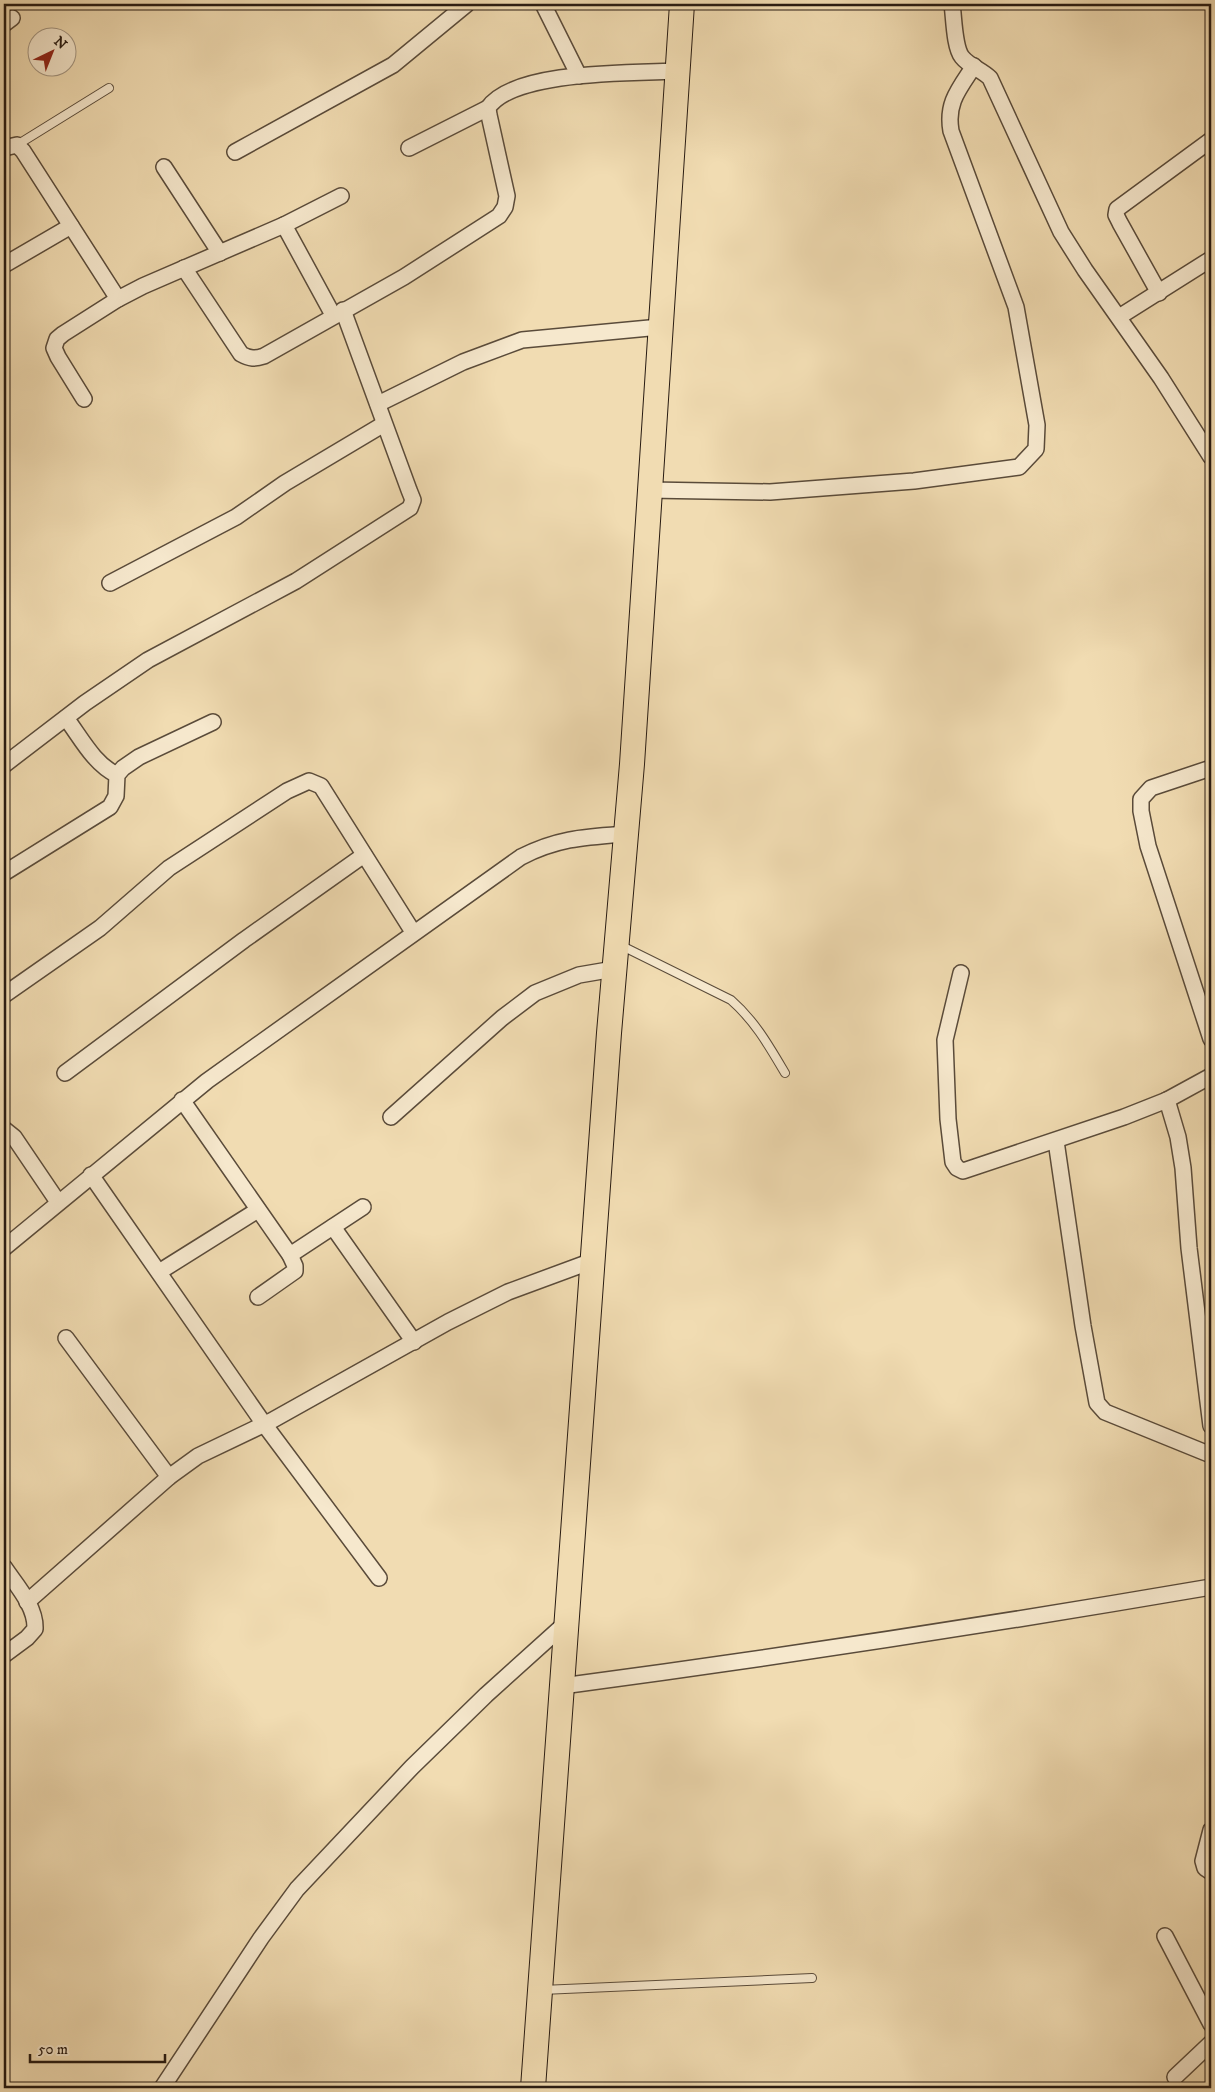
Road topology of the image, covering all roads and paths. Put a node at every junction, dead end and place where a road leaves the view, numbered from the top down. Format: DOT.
graph roads {
  1 [pos="467,4"];
  2 [pos="543,4"];
  3 [pos="682,4"];
  4 [pos="952,4"];
  5 [pos="974,66"];
  6 [pos="678,71"];
  7 [pos="579,76"];
  8 [pos="109,88"];
  9 [pos="488,108"];
  10 [pos="1211,140"];
  11 [pos="10,146"];
  12 [pos="409,148"];
  13 [pos="235,152"];
  14 [pos="164,167"];
  15 [pos="341,196"];
  16 [pos="284,225"];
  17 [pos="71,226"];
  18 [pos="220,253"];
  19 [pos="1211,260"];
  20 [pos="4,265"];
  21 [pos="184,268"];
  22 [pos="1159,293"];
  23 [pos="118,299"];
  24 [pos="338,313"];
  25 [pos="1119,317"];
  26 [pos="660,327"];
  27 [pos="84,398"];
  28 [pos="378,404"];
  29 [pos="384,424"];
  30 [pos="1211,457"];
  31 [pos="649,490"];
  32 [pos="110,583"];
  33 [pos="66,718"];
  34 [pos="213,722"];
  35 [pos="4,765"];
  36 [pos="1211,768"];
  37 [pos="117,775"];
  38 [pos="626,834"];
  39 [pos="364,855"];
  40 [pos="4,873"];
  41 [pos="413,932"];
  42 [pos="616,943"];
  43 [pos="614,969"];
  44 [pos="961,973"];
  45 [pos="4,995"];
  46 [pos="1211,1039"];
  47 [pos="65,1073"];
  48 [pos="785,1073"];
  49 [pos="1211,1076"];
  50 [pos="182,1100"];
  51 [pos="1167,1100"];
  52 [pos="391,1117"];
  53 [pos="4,1129"];
  54 [pos="1056,1140"];
  55 [pos="91,1175"];
  56 [pos="58,1202"];
  57 [pos="363,1207"];
  58 [pos="258,1210"];
  59 [pos="333,1227"];
  60 [pos="4,1248"];
  61 [pos="290,1255"];
  62 [pos="592,1261"];
  63 [pos="159,1272"];
  64 [pos="258,1297"];
  65 [pos="66,1338"];
  66 [pos="414,1342"];
  67 [pos="264,1424"];
  68 [pos="1211,1426"];
  69 [pos="1211,1455"];
  70 [pos="169,1478"];
  71 [pos="4,1567"];
  72 [pos="379,1578"];
  73 [pos="1211,1587"];
  74 [pos="27,1602"];
  75 [pos="567,1622"];
  76 [pos="4,1655"];
  77 [pos="562,1686"];
  78 [pos="1211,1833"];
  79 [pos="1211,1872"];
  80 [pos="1165,1936"];
  81 [pos="812,1978"];
  82 [pos="540,1990"];
  83 [pos="1211,2024"];
  84 [pos="1211,2043"];
  85 [pos="1175,2077"];
  86 [pos="162,2088"];
  87 [pos="532,2088"];
  1 -- 13 [label="street"];
  2 -- 7 [label="street"];
  3 -- 6 [label="main road"];
  4 -- 5 [label="street"];
  5 -- 25 [label="street"];
  5 -- 31 [label="street"];
  6 -- 7 [label="street"];
  6 -- 26 [label="main road"];
  7 -- 9 [label="street"];
  8 -- 11 [label="lane"];
  9 -- 12 [label="street"];
  9 -- 24 [label="street"];
  10 -- 22 [label="street"];
  11 -- 17 [label="street"];
  14 -- 18 [label="street"];
  15 -- 16 [label="street"];
  16 -- 18 [label="street"];
  16 -- 24 [label="street"];
  17 -- 20 [label="street"];
  17 -- 23 [label="street"];
  18 -- 21 [label="street"];
  19 -- 22 [label="street"];
  21 -- 23 [label="street"];
  21 -- 24 [label="street"];
  22 -- 25 [label="street"];
  23 -- 27 [label="street"];
  24 -- 28 [label="street"];
  25 -- 30 [label="street"];
  26 -- 28 [label="street"];
  26 -- 31 [label="main road"];
  28 -- 29 [label="street"];
  29 -- 32 [label="street"];
  29 -- 33 [label="street"];
  31 -- 38 [label="main road"];
  33 -- 35 [label="street"];
  33 -- 37 [label="street"];
  34 -- 37 [label="street"];
  36 -- 46 [label="street"];
  37 -- 40 [label="street"];
  38 -- 41 [label="street"];
  38 -- 42 [label="main road"];
  39 -- 41 [label="street"];
  39 -- 45 [label="street"];
  39 -- 47 [label="street"];
  41 -- 50 [label="street"];
  42 -- 43 [label="main road"];
  42 -- 48 [label="lane"];
  43 -- 52 [label="street"];
  43 -- 62 [label="main road"];
  44 -- 54 [label="street"];
  49 -- 51 [label="street"];
  50 -- 55 [label="street"];
  50 -- 58 [label="street"];
  51 -- 54 [label="street"];
  51 -- 68 [label="street"];
  53 -- 56 [label="street"];
  54 -- 69 [label="street"];
  55 -- 56 [label="street"];
  55 -- 63 [label="street"];
  56 -- 60 [label="street"];
  57 -- 59 [label="street"];
  58 -- 61 [label="street"];
  58 -- 63 [label="street"];
  59 -- 61 [label="street"];
  59 -- 66 [label="street"];
  61 -- 64 [label="street"];
  62 -- 66 [label="street"];
  62 -- 75 [label="main road"];
  63 -- 67 [label="street"];
  65 -- 70 [label="street"];
  66 -- 67 [label="street"];
  67 -- 70 [label="street"];
  67 -- 72 [label="street"];
  70 -- 74 [label="street"];
  71 -- 74 [label="street"];
  73 -- 77 [label="street"];
  74 -- 76 [label="street"];
  75 -- 77 [label="main road"];
  75 -- 86 [label="street"];
  77 -- 82 [label="main road"];
  78 -- 79 [label="street"];
  80 -- 83 [label="street"];
  81 -- 82 [label="lane"];
  82 -- 87 [label="main road"];
  84 -- 85 [label="street"];
}
